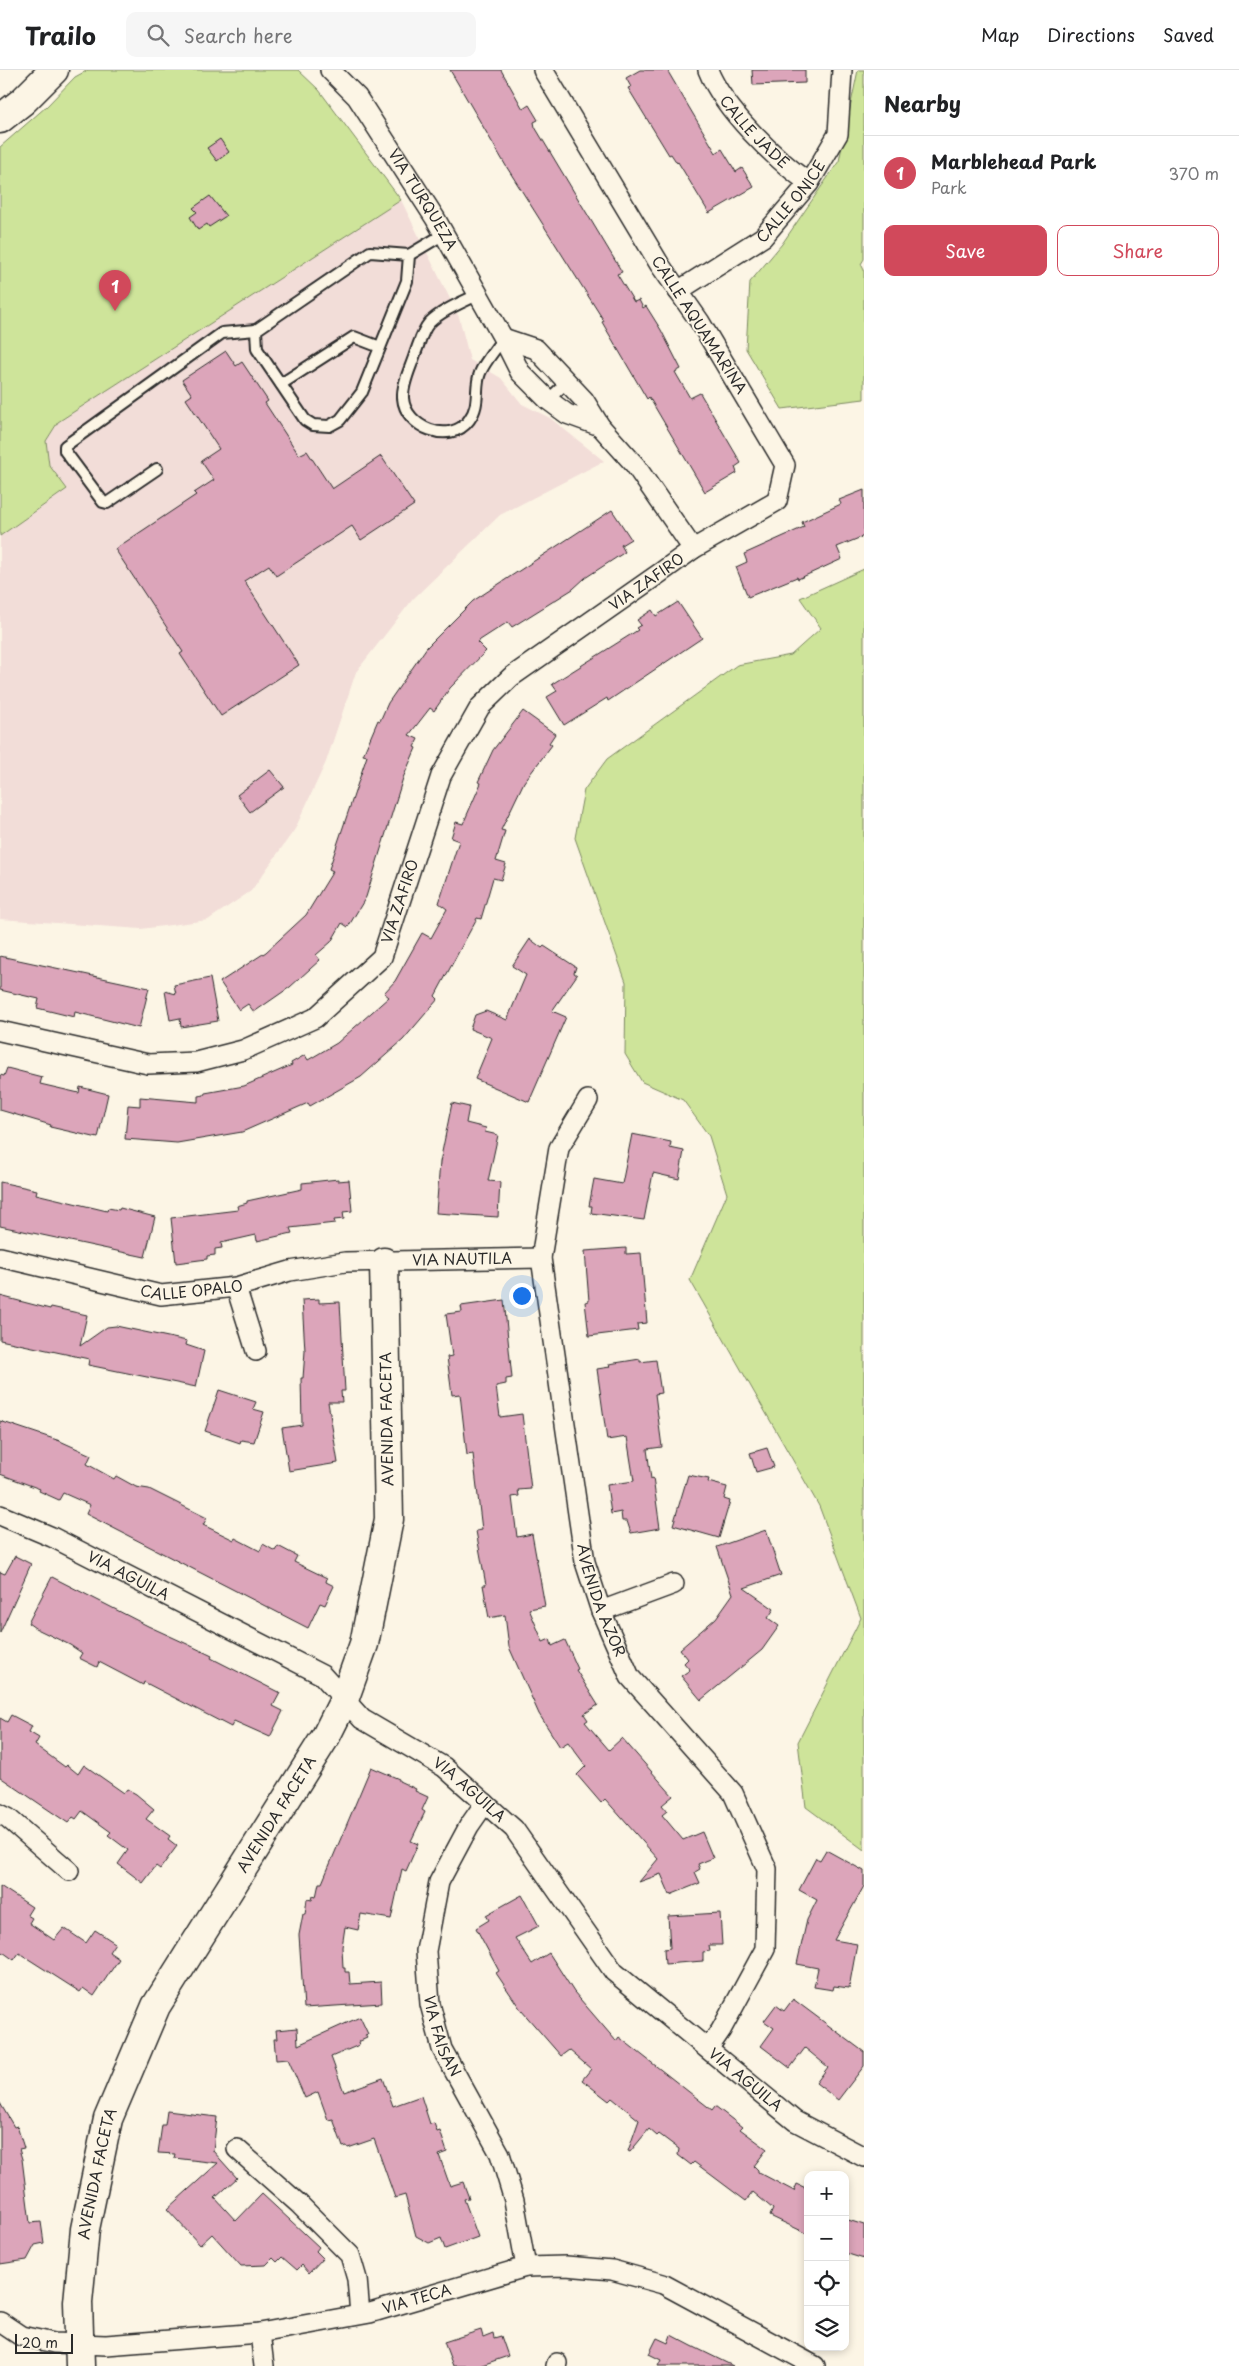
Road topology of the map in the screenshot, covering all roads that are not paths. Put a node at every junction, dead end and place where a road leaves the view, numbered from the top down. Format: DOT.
graph roads {
  1 [pos="54,70"];
  2 [pos="330,70"];
  3 [pos="543,70"];
  4 [pos="708,70"];
  5 [pos="842,70"];
  6 [pos="0,119"];
  7 [pos="809,183"];
  8 [pos="444,234"];
  9 [pos="409,255"];
  10 [pos="678,291"];
  11 [pos="479,294"];
  12 [pos="256,330"];
  13 [pos="504,338"];
  14 [pos="380,347"];
  15 [pos="567,382"];
  16 [pos="282,384"];
  17 [pos="548,400"];
  18 [pos="600,426"];
  19 [pos="157,469"];
  20 [pos="693,549"];
  21 [pos="0,1031"];
  22 [pos="588,1100"];
  23 [pos="0,1257"];
  24 [pos="541,1258"];
  25 [pos="384,1262"];
  26 [pos="236,1287"];
  27 [pos="256,1351"];
  28 [pos="0,1516"];
  29 [pos="674,1584"];
  30 [pos="601,1611"];
  31 [pos="344,1700"];
  32 [pos="485,1804"];
  33 [pos="0,1814"];
  34 [pos="69,1871"];
  35 [pos="708,2049"];
  36 [pos="237,2150"];
  37 [pos="864,2157"];
  38 [pos="526,2267"];
  39 [pos="360,2314"];
  40 [pos="0,2322"];
  41 [pos="260,2333"];
  42 [pos="80,2355"];
  43 [pos="264,2366"];
  44 [pos="816,2366"];
  1 -- 6 [label="street"];
  2 -- 8 [label="street, VIA TURQUEZA"];
  3 -- 10 [label="street, CALLE AQUAMARINA"];
  4 -- 7 [label="street, CALLE JADE"];
  5 -- 7 [label="street, CALLE ONICE"];
  7 -- 10 [label="street, CALLE ONICE"];
  8 -- 9 [label="lane"];
  8 -- 11 [label="street, VIA TURQUEZA"];
  9 -- 12 [label="lane"];
  9 -- 14 [label="lane"];
  10 -- 20 [label="street, CALLE AQUAMARINA"];
  11 -- 13 [label="street, VIA TURQUEZA"];
  11 -- 13 [label="lane"];
  12 -- 16 [label="lane"];
  12 -- 19 [label="lane"];
  13 -- 15 [label="street, VIA TURQUEZA"];
  13 -- 17 [label="street, VIA TURQUEZA"];
  14 -- 16 [label="lane"];
  14 -- 16 [label="lane"];
  15 -- 17 [label="lane"];
  15 -- 18 [label="street, VIA TURQUEZA"];
  17 -- 18 [label="street, VIA TURQUEZA"];
  18 -- 20 [label="street, VIA TURQUEZA"];
  20 -- 21 [label="street, VIA ZAFIRO"];
  22 -- 24 [label="street, AVENIDA AZOR"];
  23 -- 26 [label="street, CALLE OPALO"];
  24 -- 25 [label="street, VIA NAUTILA"];
  24 -- 30 [label="street, AVENIDA AZOR"];
  25 -- 26 [label="street, CALLE OPALO"];
  25 -- 31 [label="street, AVENIDA FACETA"];
  26 -- 27 [label="street"];
  28 -- 31 [label="street, VIA AGUILA"];
  29 -- 30 [label="street"];
  30 -- 35 [label="street, AVENIDA AZOR"];
  31 -- 32 [label="street, VIA AGUILA"];
  31 -- 42 [label="street, AVENIDA FACETA"];
  32 -- 35 [label="street, VIA AGUILA"];
  32 -- 38 [label="street, VIA FAISAN"];
  33 -- 34 [label="street"];
  35 -- 37 [label="street, VIA AGUILA"];
  36 -- 39 [label="street"];
  38 -- 39 [label="street, VIA TECA"];
  38 -- 44 [label="street, VIA TECA"];
  39 -- 41 [label="street, VIA TECA"];
  40 -- 42 [label="street, VIA TECA"];
  41 -- 42 [label="street, VIA TECA"];
  41 -- 43 [label="street"];
}
